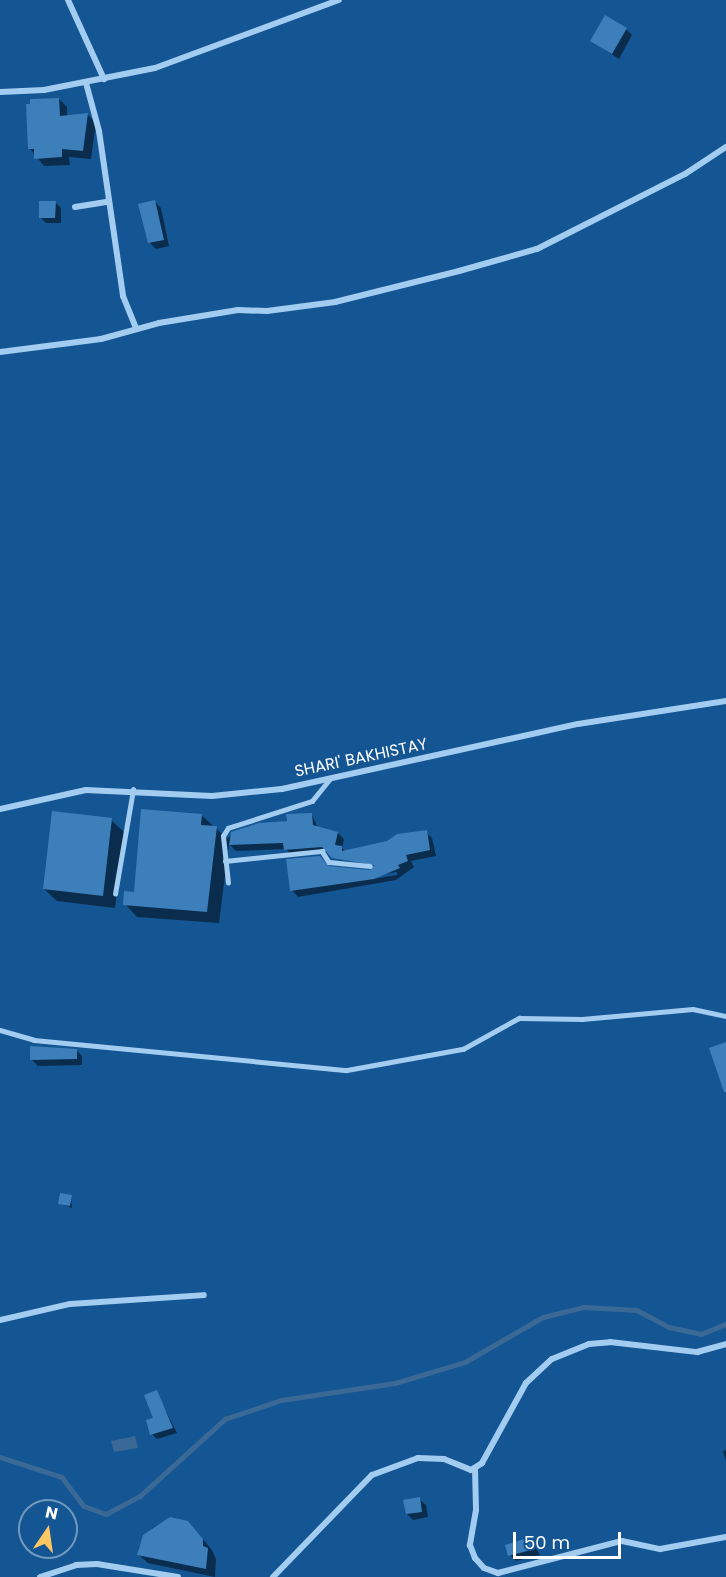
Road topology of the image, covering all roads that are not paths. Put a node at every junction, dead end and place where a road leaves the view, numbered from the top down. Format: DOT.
graph roads {
  1 [pos="68,0"];
  2 [pos="339,0"];
  3 [pos="104,79"];
  4 [pos="86,83"];
  5 [pos="0,92"];
  6 [pos="726,147"];
  7 [pos="108,202"];
  8 [pos="75,207"];
  9 [pos="136,328"];
  10 [pos="0,352"];
  11 [pos="726,701"];
  12 [pos="330,778"];
  13 [pos="133,790"];
  14 [pos="0,809"];
  15 [pos="225,861"];
  16 [pos="370,866"];
  17 [pos="228,883"];
  18 [pos="115,894"];
  19 [pos="726,1016"];
  20 [pos="0,1030"];
  21 [pos="204,1295"];
  22 [pos="0,1320"];
  23 [pos="726,1344"];
  24 [pos="475,1468"];
  25 [pos="726,1537"];
  26 [pos="40,1577"];
  27 [pos="178,1577"];
  28 [pos="273,1577"];
  1 -- 3 [label="street"];
  2 -- 3 [label="street"];
  3 -- 4 [label="street"];
  4 -- 5 [label="street"];
  4 -- 7 [label="street"];
  6 -- 9 [label="street"];
  7 -- 8 [label="street"];
  7 -- 9 [label="street"];
  9 -- 10 [label="street"];
  11 -- 12 [label="street, SHARI' BAKHISTAY"];
  12 -- 13 [label="street, SHARI' BAKHISTAY"];
  12 -- 15 [label="lane"];
  13 -- 14 [label="street, SHARI' BAKHISTAY"];
  13 -- 18 [label="lane"];
  15 -- 16 [label="lane"];
  15 -- 17 [label="lane"];
  19 -- 20 [label="lane"];
  21 -- 22 [label="street"];
  23 -- 24 [label="street"];
  24 -- 25 [label="street"];
  24 -- 28 [label="street"];
  26 -- 27 [label="street"];
}
